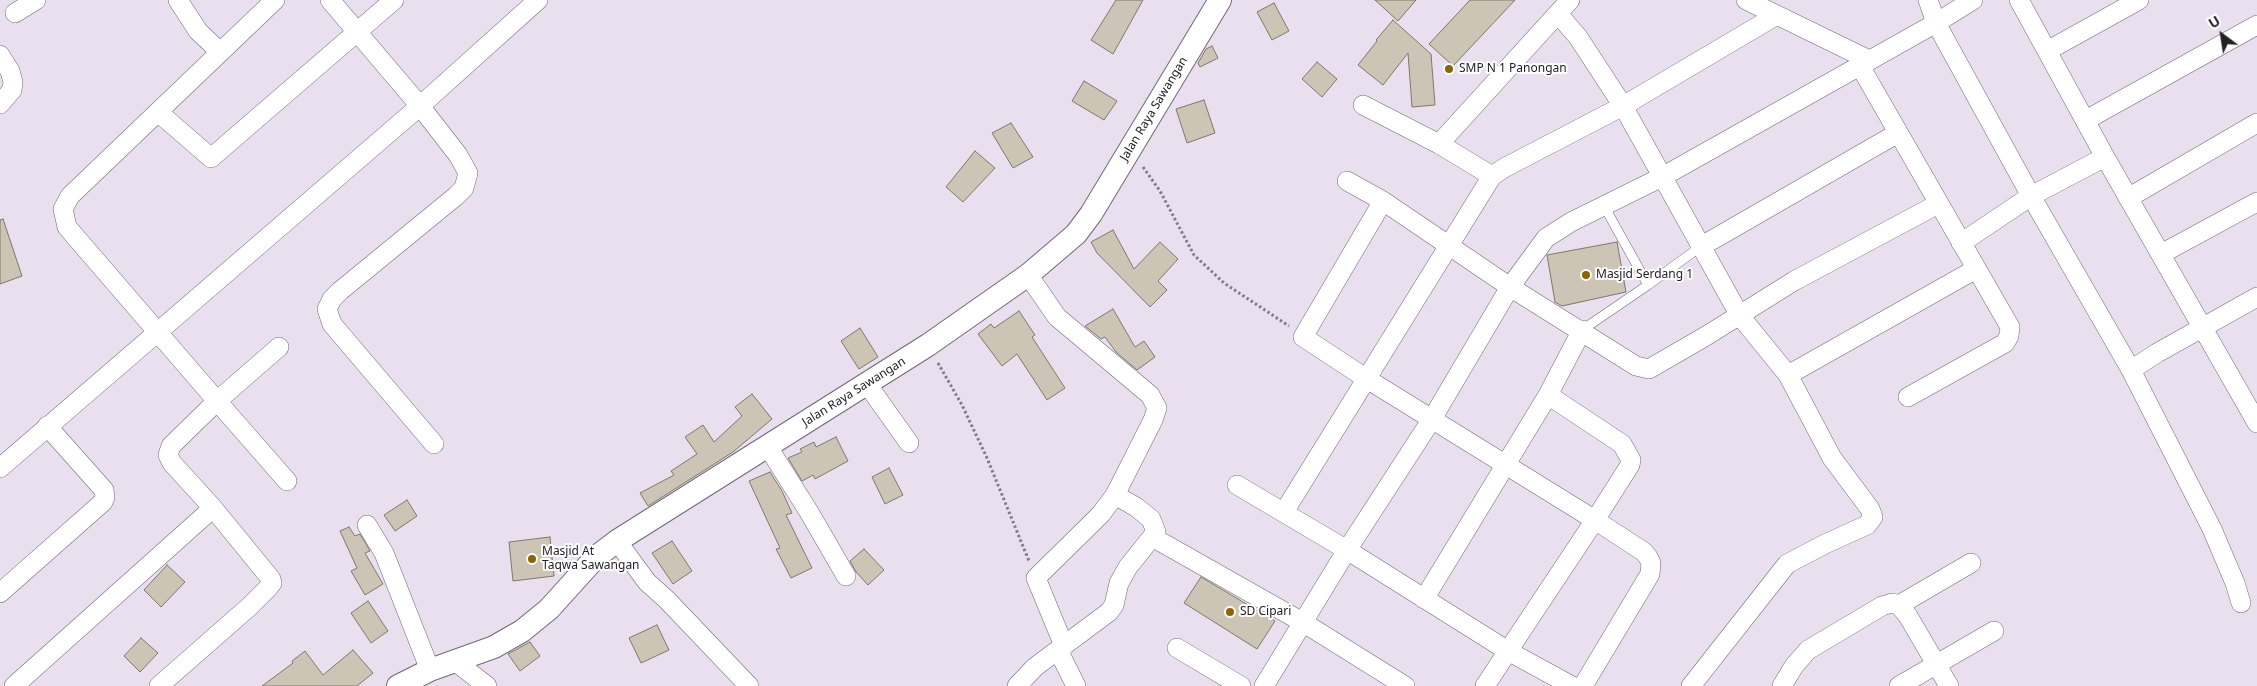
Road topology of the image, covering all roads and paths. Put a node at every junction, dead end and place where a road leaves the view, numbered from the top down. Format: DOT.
graph roads {
  1 [pos="36,0"];
  2 [pos="178,0"];
  3 [pos="275,0"];
  4 [pos="330,0"];
  5 [pos="394,0"];
  6 [pos="538,0"];
  7 [pos="1220,0"];
  8 [pos="1746,0"];
  9 [pos="1928,0"];
  10 [pos="1972,0"];
  11 [pos="2019,0"];
  12 [pos="2139,0"];
  13 [pos="1564,7"];
  14 [pos="15,13"];
  15 [pos="1778,15"];
  16 [pos="1936,23"];
  17 [pos="2257,25"];
  18 [pos="358,32"];
  19 [pos="2047,51"];
  20 [pos="220,52"];
  21 [pos="0,55"];
  22 [pos="1865,63"];
  23 [pos="0,104"];
  24 [pos="1363,105"];
  25 [pos="420,106"];
  26 [pos="1623,106"];
  27 [pos="158,112"];
  28 [pos="2086,120"];
  29 [pos="2257,123"];
  30 [pos="1898,133"];
  31 [pos="1439,144"];
  32 [pos="1130,148"];
  33 [pos="2106,158"];
  34 [pos="1492,176"];
  35 [pos="1662,177"];
  36 [pos="1347,181"];
  37 [pos="2031,196"];
  38 [pos="2128,198"];
  39 [pos="1383,201"];
  40 [pos="2257,202"];
  41 [pos="1938,204"];
  42 [pos="1604,206"];
  43 [pos="1961,243"];
  44 [pos="1447,245"];
  45 [pos="1700,247"];
  46 [pos="2161,254"];
  47 [pos="1976,269"];
  48 [pos="1028,275"];
  49 [pos="1648,285"];
  50 [pos="1510,287"];
  51 [pos="2257,297"];
  52 [pos="1740,316"];
  53 [pos="2202,327"];
  54 [pos="1582,330"];
  55 [pos="158,332"];
  56 [pos="1303,337"];
  57 [pos="928,345"];
  58 [pos="279,347"];
  59 [pos="2131,370"];
  60 [pos="1788,375"];
  61 [pos="1367,379"];
  62 [pos="867,384"];
  63 [pos="1548,395"];
  64 [pos="1908,397"];
  65 [pos="217,401"];
  66 [pos="2252,402"];
  67 [pos="1432,419"];
  68 [pos="2257,424"];
  69 [pos="47,426"];
  70 [pos="909,442"];
  71 [pos="434,444"];
  72 [pos="768,447"];
  73 [pos="1506,464"];
  74 [pos="0,468"];
  75 [pos="286,481"];
  76 [pos="1238,485"];
  77 [pos="1115,495"];
  78 [pos="213,508"];
  79 [pos="1284,512"];
  80 [pos="1595,520"];
  81 [pos="367,525"];
  82 [pos="1154,538"];
  83 [pos="617,541"];
  84 [pos="1347,550"];
  85 [pos="1971,563"];
  86 [pos="846,576"];
  87 [pos="1036,578"];
  88 [pos="0,593"];
  89 [pos="1424,599"];
  90 [pos="2241,603"];
  91 [pos="1899,606"];
  92 [pos="1304,623"];
  93 [pos="1994,631"];
  94 [pos="1061,648"];
  95 [pos="1176,648"];
  96 [pos="1508,650"];
  97 [pos="456,662"];
  98 [pos="1937,665"];
  99 [pos="430,670"];
  100 [pos="0,677"];
  101 [pos="12,686"];
  102 [pos="160,686"];
  103 [pos="398,686"];
  104 [pos="487,686"];
  105 [pos="749,686"];
  106 [pos="1017,686"];
  107 [pos="1076,686"];
  108 [pos="1240,686"];
  109 [pos="1264,686"];
  110 [pos="1405,686"];
  111 [pos="1485,686"];
  112 [pos="1572,686"];
  113 [pos="1583,686"];
  114 [pos="1691,686"];
  115 [pos="1782,686"];
  116 [pos="1899,686"];
  117 [pos="1949,686"];
  1 -- 14 [label="street"];
  2 -- 20 [label="street"];
  3 -- 20 [label="street"];
  4 -- 18 [label="street"];
  5 -- 18 [label="street"];
  6 -- 25 [label="street"];
  7 -- 32 [label="street, Jalan Raya Sawangan"];
  8 -- 15 [label="street"];
  9 -- 16 [label="street"];
  10 -- 16 [label="street"];
  11 -- 19 [label="street"];
  12 -- 19 [label="street"];
  13 -- 26 [label="street"];
  13 -- 31 [label="street"];
  15 -- 22 [label="street"];
  15 -- 26 [label="street"];
  16 -- 22 [label="street"];
  16 -- 37 [label="street"];
  17 -- 28 [label="street"];
  18 -- 25 [label="street"];
  18 -- 27 [label="street"];
  19 -- 28 [label="street"];
  20 -- 27 [label="street"];
  21 -- 23 [label="street"];
  22 -- 30 [label="street"];
  22 -- 35 [label="street"];
  24 -- 31 [label="street"];
  25 -- 55 [label="street"];
  25 -- 71 [label="street"];
  26 -- 34 [label="street"];
  26 -- 35 [label="street"];
  27 -- 55 [label="street"];
  28 -- 33 [label="street"];
  29 -- 38 [label="street"];
  30 -- 41 [label="street"];
  30 -- 45 [label="street"];
  31 -- 34 [label="street"];
  32 -- 48 [label="street, Jalan Raya Sawangan"];
  32 -- 56 [label="path"];
  33 -- 37 [label="street"];
  33 -- 38 [label="street"];
  34 -- 44 [label="street"];
  35 -- 42 [label="street"];
  35 -- 45 [label="street"];
  36 -- 39 [label="street"];
  37 -- 43 [label="street"];
  37 -- 59 [label="street"];
  38 -- 46 [label="street"];
  39 -- 44 [label="street"];
  39 -- 56 [label="street"];
  40 -- 46 [label="street"];
  41 -- 43 [label="street"];
  41 -- 52 [label="street"];
  42 -- 49 [label="lane"];
  42 -- 50 [label="street"];
  43 -- 47 [label="street"];
  44 -- 50 [label="street"];
  44 -- 61 [label="street"];
  45 -- 49 [label="lane"];
  45 -- 52 [label="street"];
  46 -- 53 [label="street"];
  47 -- 60 [label="street"];
  47 -- 64 [label="street"];
  48 -- 57 [label="street, Jalan Raya Sawangan"];
  48 -- 77 [label="street"];
  49 -- 54 [label="lane"];
  50 -- 54 [label="street"];
  50 -- 67 [label="street"];
  51 -- 53 [label="street"];
  52 -- 54 [label="street"];
  52 -- 60 [label="street"];
  53 -- 59 [label="street"];
  53 -- 66 [label="street"];
  54 -- 63 [label="street"];
  55 -- 65 [label="street"];
  55 -- 69 [label="street"];
  56 -- 61 [label="street"];
  57 -- 62 [label="street, Jalan Raya Sawangan"];
  57 -- 87 [label="path"];
  58 -- 65 [label="street"];
  59 -- 90 [label="street"];
  60 -- 114 [label="street"];
  61 -- 67 [label="street"];
  61 -- 79 [label="street"];
  62 -- 70 [label="street"];
  62 -- 72 [label="street, Jalan Raya Sawangan"];
  63 -- 73 [label="street"];
  63 -- 80 [label="street"];
  65 -- 75 [label="street"];
  65 -- 78 [label="street"];
  66 -- 68 [label="street"];
  67 -- 73 [label="street"];
  67 -- 84 [label="street"];
  69 -- 74 [label="street"];
  69 -- 88 [label="street"];
  72 -- 83 [label="street, Jalan Raya Sawangan"];
  72 -- 86 [label="street"];
  73 -- 80 [label="street"];
  73 -- 89 [label="street"];
  76 -- 79 [label="street"];
  77 -- 82 [label="street"];
  77 -- 87 [label="street"];
  78 -- 101 [label="street"];
  78 -- 102 [label="street"];
  79 -- 84 [label="street"];
  80 -- 96 [label="street"];
  80 -- 113 [label="street"];
  81 -- 99 [label="street"];
  82 -- 92 [label="street"];
  82 -- 94 [label="street"];
  83 -- 97 [label="street, Jalan Raya Sawangan"];
  83 -- 105 [label="street"];
  84 -- 89 [label="street"];
  84 -- 92 [label="street"];
  85 -- 91 [label="street"];
  87 -- 94 [label="street"];
  89 -- 96 [label="street"];
  91 -- 98 [label="street"];
  91 -- 115 [label="street"];
  92 -- 109 [label="street"];
  92 -- 110 [label="street"];
  93 -- 98 [label="street"];
  94 -- 106 [label="street"];
  94 -- 107 [label="street"];
  95 -- 108 [label="street"];
  96 -- 111 [label="street"];
  96 -- 112 [label="street"];
  97 -- 99 [label="street, Jalan Raya Sawangan"];
  97 -- 104 [label="street"];
  98 -- 116 [label="street"];
  98 -- 117 [label="street"];
  99 -- 103 [label="street, Jalan Raya Sawangan"];
  100 -- 101 [label="street"];
}
